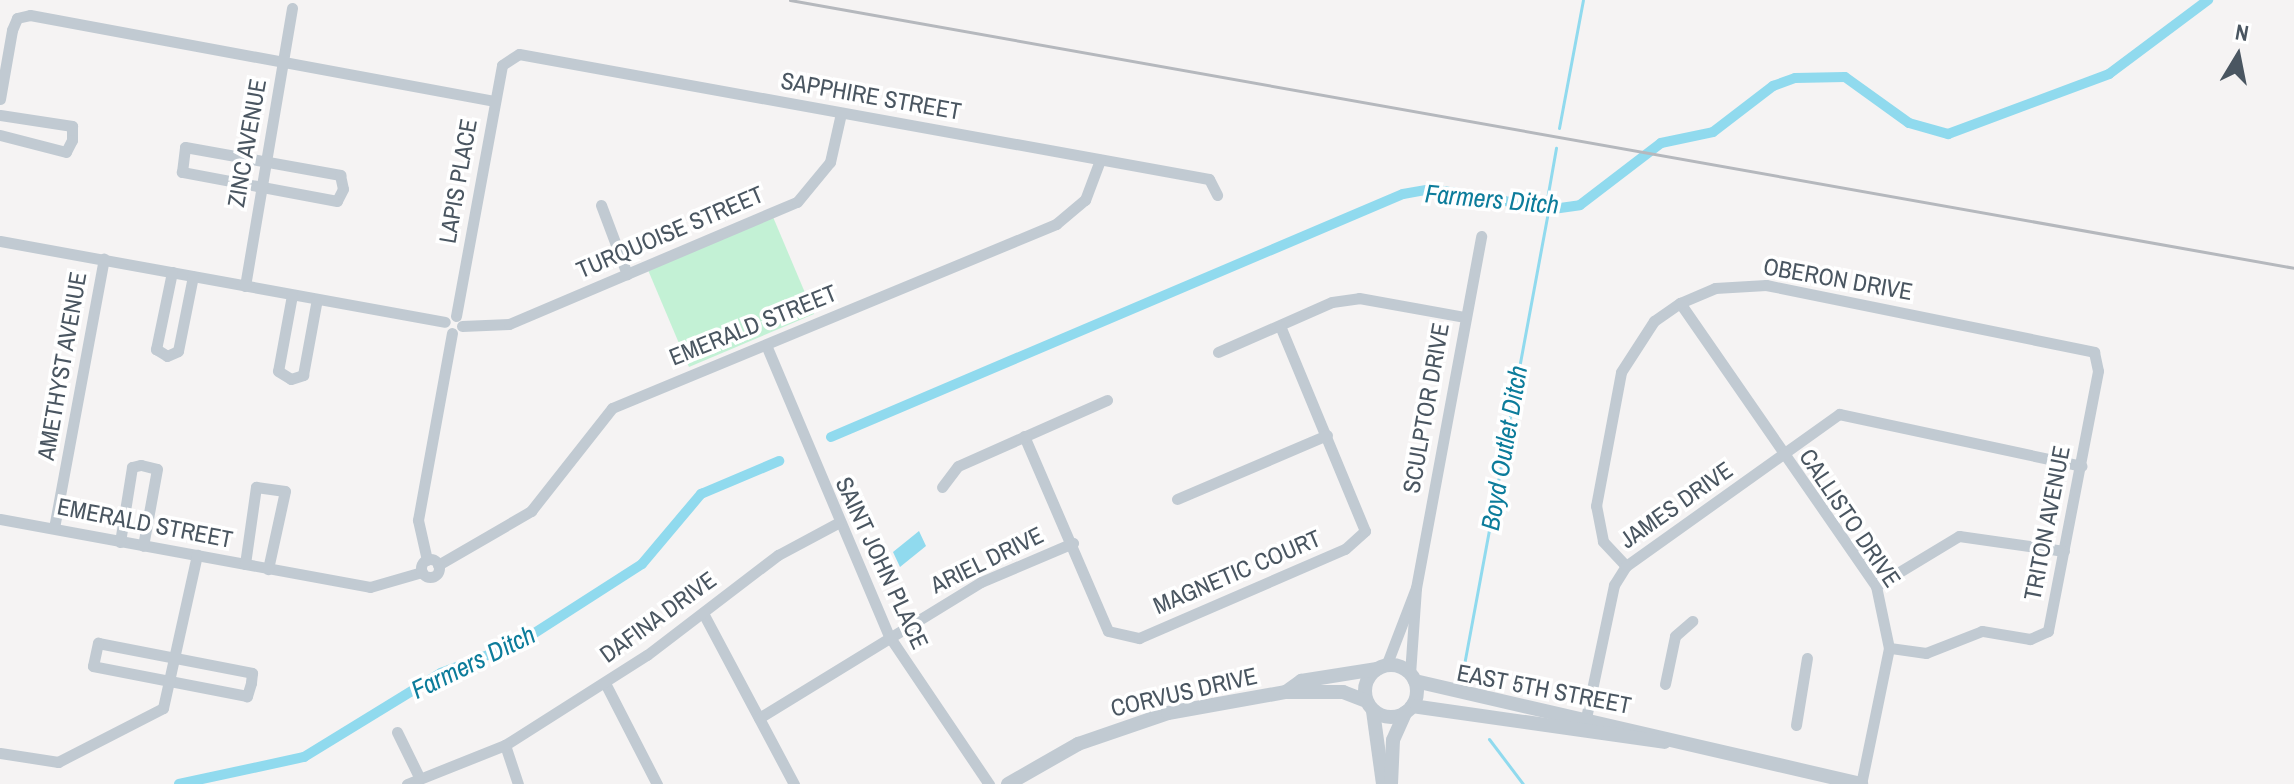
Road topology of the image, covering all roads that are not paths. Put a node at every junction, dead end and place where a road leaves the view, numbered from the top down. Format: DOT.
graph roads {
  1 [pos="292,8"];
  2 [pos="508,56"];
  3 [pos="283,62"];
  4 [pos="0,99"];
  5 [pos="495,101"];
  6 [pos="841,113"];
  7 [pos="0,115"];
  8 [pos="0,135"];
  9 [pos="1100,160"];
  10 [pos="266,163"];
  11 [pos="262,187"];
  12 [pos="1217,195"];
  13 [pos="601,205"];
  14 [pos="1481,236"];
  15 [pos="0,241"];
  16 [pos="104,259"];
  17 [pos="172,272"];
  18 [pos="627,274"];
  19 [pos="193,276"];
  20 [pos="245,286"];
  21 [pos="292,295"];
  22 [pos="317,299"];
  23 [pos="1680,303"];
  24 [pos="1465,317"];
  25 [pos="454,324"];
  26 [pos="1280,326"];
  27 [pos="766,345"];
  28 [pos="1218,352"];
  29 [pos="2094,352"];
  30 [pos="1107,400"];
  31 [pos="1327,435"];
  32 [pos="1024,436"];
  33 [pos="1783,459"];
  34 [pos="2081,466"];
  35 [pos="942,487"];
  36 [pos="1177,499"];
  37 [pos="0,519"];
  38 [pos="838,523"];
  39 [pos="54,528"];
  40 [pos="120,542"];
  41 [pos="1073,543"];
  42 [pos="143,546"];
  43 [pos="2064,551"];
  44 [pos="197,555"];
  45 [pos="245,564"];
  46 [pos="429,566"];
  47 [pos="1626,566"];
  48 [pos="268,569"];
  49 [pos="1876,586"];
  50 [pos="1416,588"];
  51 [pos="703,613"];
  52 [pos="1692,621"];
  53 [pos="889,636"];
  54 [pos="1889,648"];
  55 [pos="175,658"];
  56 [pos="1807,658"];
  57 [pos="1382,667"];
  58 [pos="1412,677"];
  59 [pos="171,681"];
  60 [pos="605,683"];
  61 [pos="1665,684"];
  62 [pos="1286,692"];
  63 [pos="1370,706"];
  64 [pos="1409,710"];
  65 [pos="759,718"];
  66 [pos="1586,718"];
  67 [pos="1796,725"];
  68 [pos="397,732"];
  69 [pos="1665,742"];
  70 [pos="505,745"];
  71 [pos="0,753"];
  72 [pos="419,777"];
  73 [pos="407,784"];
  74 [pos="518,784"];
  75 [pos="657,784"];
  76 [pos="794,784"];
  77 [pos="989,784"];
  78 [pos="1008,784"];
  79 [pos="1383,784"];
  80 [pos="1391,784"];
  81 [pos="1861,784"];
  1 -- 3 [label="street, ZINC AVENUE"];
  2 -- 5 [label="street, LAPIS PLACE"];
  2 -- 6 [label="street, SAPPHIRE STREET"];
  3 -- 4 [label="street"];
  3 -- 5 [label="street"];
  3 -- 10 [label="street, ZINC AVENUE"];
  5 -- 25 [label="street, LAPIS PLACE"];
  6 -- 9 [label="street, SAPPHIRE STREET"];
  6 -- 18 [label="street, TURQUOISE STREET"];
  7 -- 8 [label="street"];
  9 -- 12 [label="street, SAPPHIRE STREET"];
  9 -- 27 [label="street, EMERALD STREET"];
  10 -- 11 [label="street, ZINC AVENUE"];
  10 -- 11 [label="street"];
  10 -- 11 [label="street"];
  11 -- 20 [label="street, ZINC AVENUE"];
  13 -- 18 [label="street"];
  14 -- 24 [label="street, SCULPTOR DRIVE"];
  15 -- 16 [label="street, TURQUOISE STREET"];
  16 -- 17 [label="street, TURQUOISE STREET"];
  16 -- 39 [label="street, AMETHYST AVENUE"];
  17 -- 19 [label="street, TURQUOISE STREET"];
  17 -- 19 [label="street"];
  18 -- 25 [label="street, TURQUOISE STREET"];
  19 -- 20 [label="street, TURQUOISE STREET"];
  20 -- 21 [label="street, TURQUOISE STREET"];
  21 -- 22 [label="street, TURQUOISE STREET"];
  21 -- 22 [label="street"];
  22 -- 25 [label="street, TURQUOISE STREET"];
  23 -- 29 [label="street, OBERON DRIVE"];
  23 -- 33 [label="street, CALLISTO DRIVE"];
  23 -- 47 [label="street, OBERON DRIVE"];
  24 -- 26 [label="street"];
  24 -- 50 [label="street, SCULPTOR DRIVE"];
  25 -- 46 [label="street, LAPIS PLACE"];
  26 -- 28 [label="street"];
  26 -- 31 [label="street"];
  27 -- 38 [label="street, SAINT JOHN PLACE"];
  27 -- 46 [label="street, EMERALD STREET"];
  29 -- 34 [label="street, TRITON AVENUE"];
  30 -- 32 [label="street"];
  31 -- 36 [label="street"];
  31 -- 41 [label="street, MAGNETIC COURT"];
  32 -- 35 [label="street"];
  32 -- 41 [label="street"];
  33 -- 34 [label="street, JAMES DRIVE"];
  33 -- 47 [label="street, JAMES DRIVE"];
  33 -- 49 [label="street, CALLISTO DRIVE"];
  34 -- 43 [label="street, TRITON AVENUE"];
  37 -- 39 [label="street, EMERALD STREET"];
  38 -- 51 [label="street, DAFINA DRIVE"];
  38 -- 53 [label="street, SAINT JOHN PLACE"];
  39 -- 40 [label="street, EMERALD STREET"];
  40 -- 42 [label="street, EMERALD STREET"];
  40 -- 42 [label="street"];
  41 -- 53 [label="street, ARIEL DRIVE"];
  42 -- 44 [label="street, EMERALD STREET"];
  43 -- 49 [label="street"];
  43 -- 54 [label="street, TRITON AVENUE"];
  44 -- 45 [label="street, EMERALD STREET"];
  44 -- 55 [label="street"];
  45 -- 48 [label="street, EMERALD STREET"];
  45 -- 48 [label="street"];
  46 -- 48 [label="street, EMERALD STREET"];
  47 -- 66 [label="street, JAMES DRIVE"];
  49 -- 54 [label="street, CALLISTO DRIVE"];
  50 -- 57 [label="street, SCULPTOR DRIVE"];
  50 -- 58 [label="street, SCULPTOR DRIVE"];
  51 -- 60 [label="street, DAFINA DRIVE"];
  51 -- 65 [label="street"];
  52 -- 61 [label="street"];
  53 -- 65 [label="street, ARIEL DRIVE"];
  53 -- 77 [label="street, SAINT JOHN PLACE"];
  54 -- 81 [label="street, CALLISTO DRIVE"];
  55 -- 59 [label="street"];
  55 -- 59 [label="street"];
  55 -- 59 [label="street"];
  56 -- 67 [label="street"];
  57 -- 58 [label="street"];
  57 -- 62 [label="street, CORVUS DRIVE"];
  57 -- 63 [label="street"];
  58 -- 64 [label="street"];
  58 -- 66 [label="street, EAST 5TH STREET"];
  59 -- 71 [label="street"];
  60 -- 70 [label="street, DAFINA DRIVE"];
  60 -- 75 [label="street"];
  62 -- 63 [label="street, CORVUS DRIVE"];
  62 -- 78 [label="street, CORVUS DRIVE"];
  63 -- 64 [label="street"];
  63 -- 79 [label="street"];
  64 -- 69 [label="street, EAST 5TH STREET"];
  64 -- 80 [label="street"];
  65 -- 76 [label="street"];
  66 -- 69 [label="street, EAST 5TH STREET"];
  68 -- 72 [label="street"];
  69 -- 81 [label="street, EAST 5TH STREET"];
  70 -- 72 [label="street, DAFINA DRIVE"];
  70 -- 74 [label="street"];
  72 -- 73 [label="street, DAFINA DRIVE"];
}
